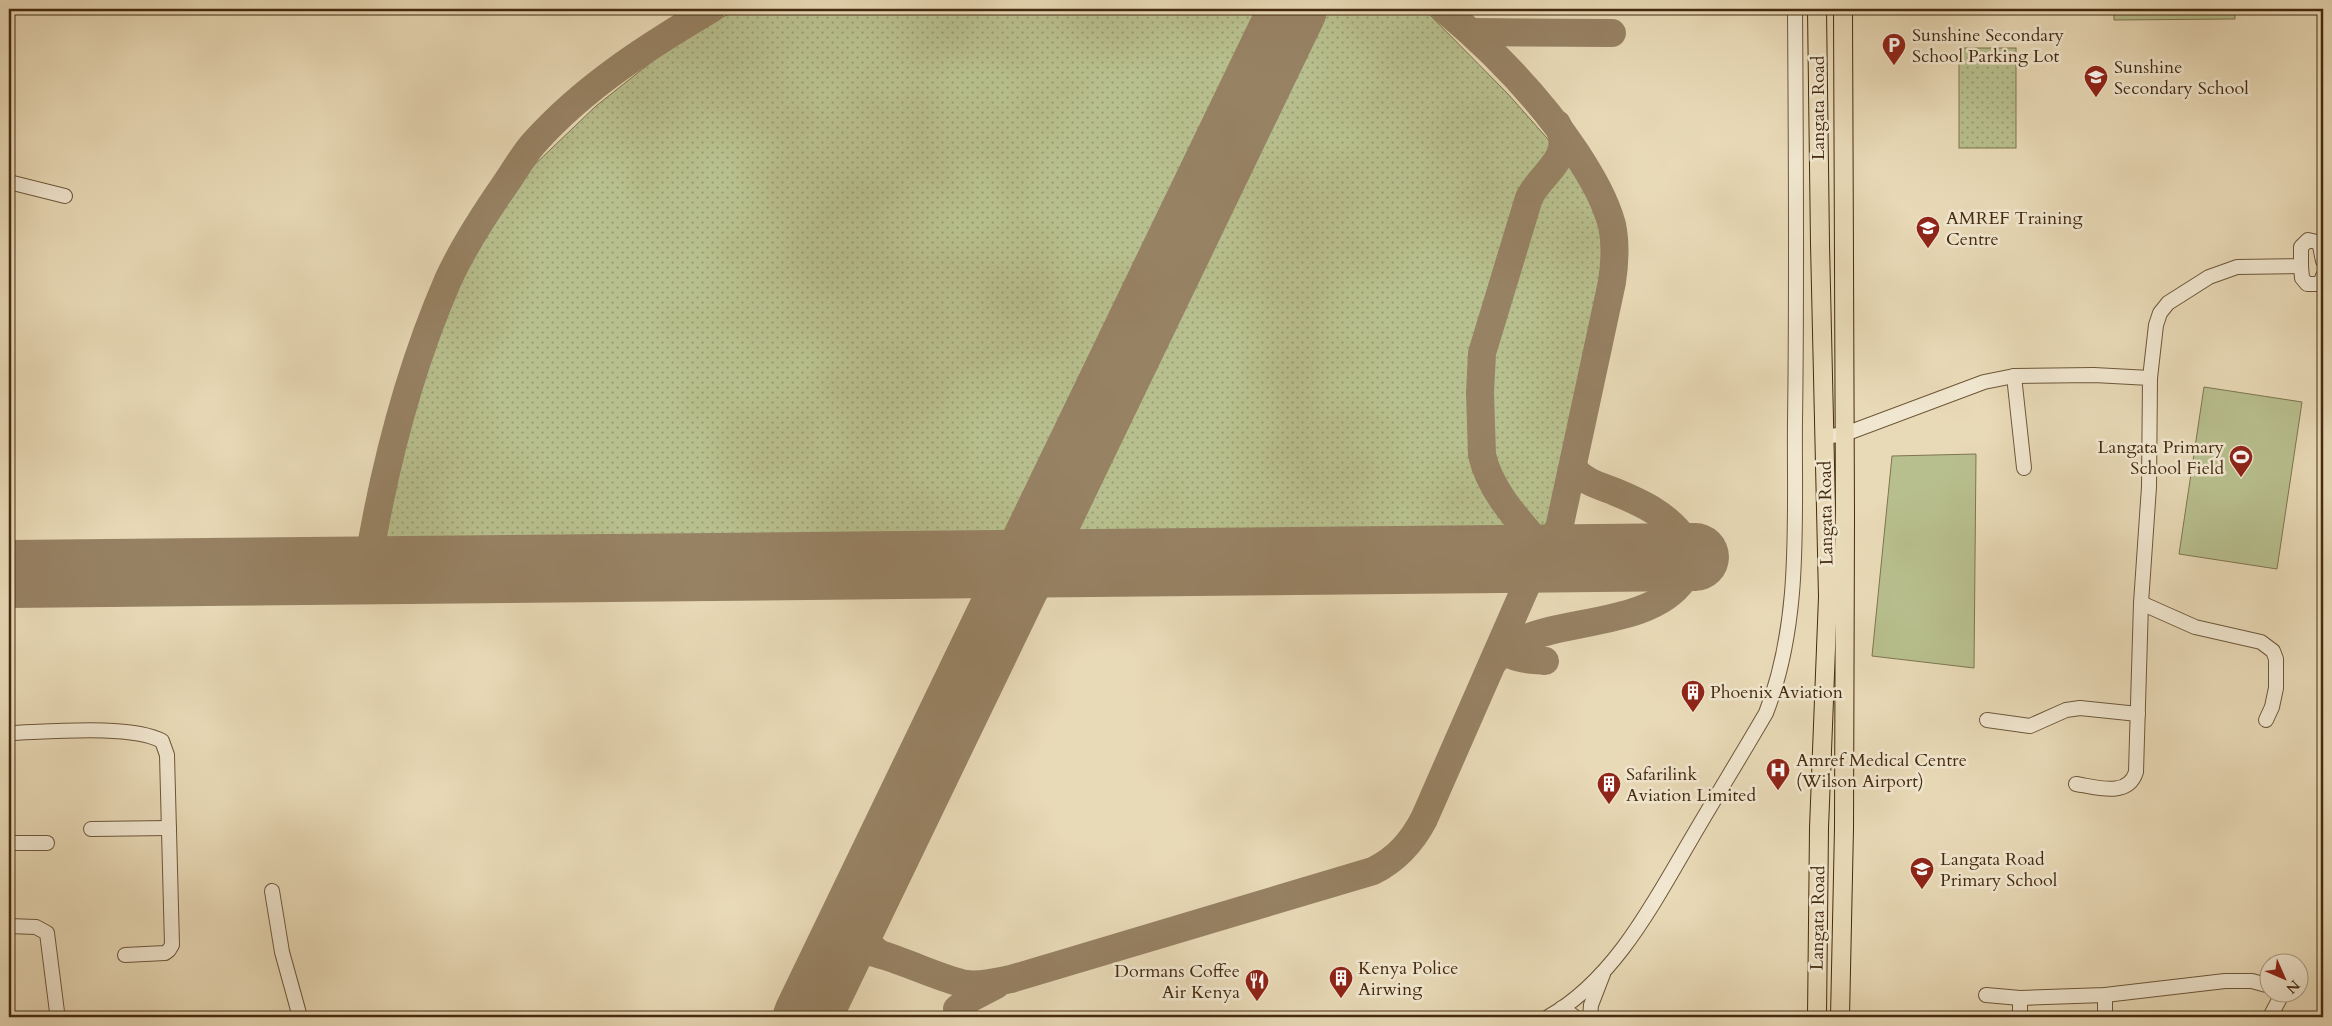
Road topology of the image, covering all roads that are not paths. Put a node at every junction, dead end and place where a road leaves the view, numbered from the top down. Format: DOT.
graph roads {
  1 [pos="1795,9"];
  2 [pos="1817,9"];
  3 [pos="1843,9"];
  4 [pos="9,182"];
  5 [pos="65,196"];
  6 [pos="2323,262"];
  7 [pos="2301,266"];
  8 [pos="2323,276"];
  9 [pos="2014,376"];
  10 [pos="2150,378"];
  11 [pos="1845,434"];
  12 [pos="1824,437"];
  13 [pos="2024,468"];
  14 [pos="2141,603"];
  15 [pos="2138,714"];
  16 [pos="1987,720"];
  17 [pos="2266,720"];
  18 [pos="9,733"];
  19 [pos="2076,784"];
  20 [pos="169,828"];
  21 [pos="1819,828"];
  22 [pos="1844,828"];
  23 [pos="91,829"];
  24 [pos="9,843"];
  25 [pos="47,843"];
  26 [pos="272,891"];
  27 [pos="1817,911"];
  28 [pos="1844,911"];
  29 [pos="9,926"];
  30 [pos="125,955"];
  31 [pos="1604,971"];
  32 [pos="2260,983"];
  33 [pos="1986,995"];
  34 [pos="2105,995"];
  35 [pos="2020,998"];
  36 [pos="2277,1004"];
  37 [pos="1562,1008"];
  38 [pos="57,1012"];
  39 [pos="300,1017"];
  40 [pos="1548,1017"];
  41 [pos="1575,1017"];
  42 [pos="1590,1017"];
  43 [pos="1817,1017"];
  44 [pos="1840,1017"];
  45 [pos="2020,1017"];
  46 [pos="2105,1017"];
  47 [pos="2270,1017"];
  1 -- 31 [label="street"];
  2 -- 12 [label="main road, Langata Road"];
  3 -- 11 [label="main road, Langata Road"];
  4 -- 5 [label="street"];
  6 -- 7 [label="street"];
  7 -- 8 [label="street"];
  7 -- 10 [label="street"];
  9 -- 10 [label="street"];
  9 -- 11 [label="street"];
  9 -- 13 [label="street"];
  10 -- 14 [label="street"];
  11 -- 12 [label="street"];
  11 -- 22 [label="main road, Langata Road"];
  12 -- 21 [label="main road, Langata Road"];
  14 -- 15 [label="street"];
  14 -- 17 [label="street"];
  15 -- 16 [label="street"];
  15 -- 19 [label="street"];
  18 -- 20 [label="street"];
  20 -- 23 [label="street"];
  20 -- 30 [label="street"];
  21 -- 22 [label="main road"];
  21 -- 27 [label="main road, Langata Road"];
  22 -- 28 [label="main road, Langata Road"];
  24 -- 25 [label="street"];
  26 -- 39 [label="street"];
  27 -- 28 [label="main road"];
  27 -- 43 [label="main road, Langata Road"];
  28 -- 44 [label="main road, Langata Road"];
  29 -- 38 [label="street"];
  31 -- 37 [label="street"];
  31 -- 42 [label="street"];
  32 -- 34 [label="street"];
  33 -- 35 [label="street"];
  34 -- 35 [label="street"];
  34 -- 46 [label="street"];
  35 -- 45 [label="street"];
  36 -- 47 [label="street"];
  37 -- 40 [label="street"];
  37 -- 41 [label="street"];
}
